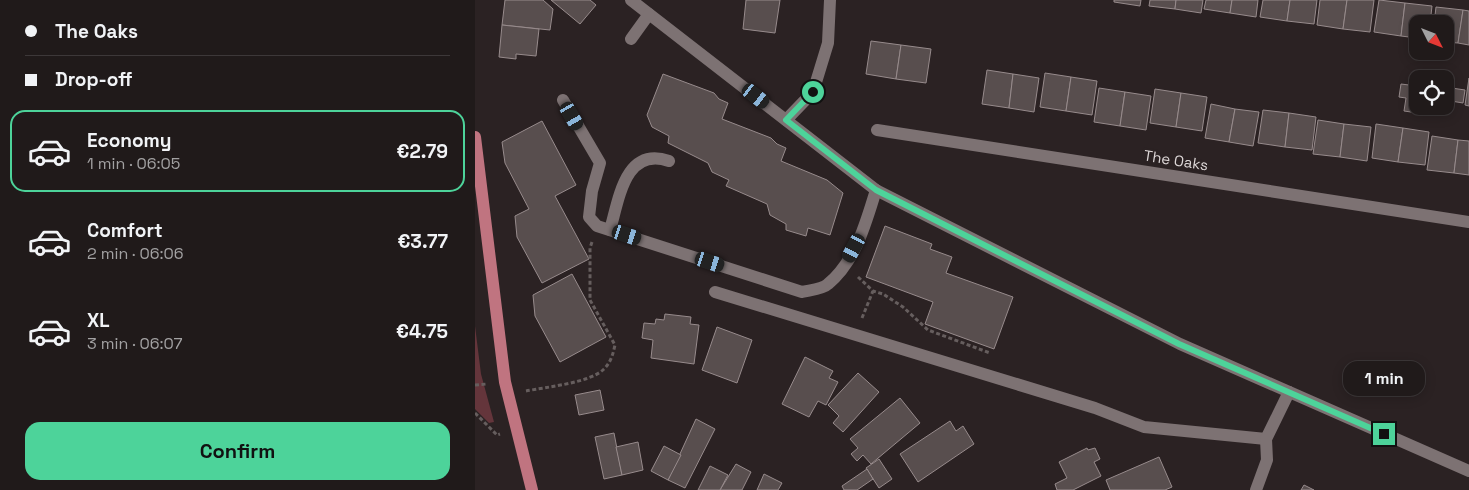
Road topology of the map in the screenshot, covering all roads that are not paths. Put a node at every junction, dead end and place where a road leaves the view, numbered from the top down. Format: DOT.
graph roads {
  1 [pos="631,0"];
  2 [pos="830,0"];
  3 [pos="649,14"];
  4 [pos="631,39"];
  5 [pos="563,100"];
  6 [pos="786,120"];
  7 [pos="877,130"];
  8 [pos="475,137"];
  9 [pos="669,161"];
  10 [pos="876,190"];
  11 [pos="1469,222"];
  12 [pos="610,230"];
  13 [pos="715,292"];
  14 [pos="1289,392"];
  15 [pos="1266,439"];
  16 [pos="1469,471"];
  17 [pos="532,490"];
  18 [pos="1256,490"];
  1 -- 3 [label="street"];
  2 -- 6 [label="street"];
  3 -- 4 [label="street"];
  3 -- 6 [label="street"];
  5 -- 12 [label="street"];
  6 -- 10 [label="street"];
  7 -- 11 [label="street, The Oaks"];
  8 -- 17 [label="main road"];
  9 -- 12 [label="street"];
  10 -- 12 [label="street"];
  10 -- 14 [label="street"];
  13 -- 15 [label="street"];
  14 -- 15 [label="street"];
  14 -- 16 [label="street"];
  15 -- 18 [label="street"];
}
